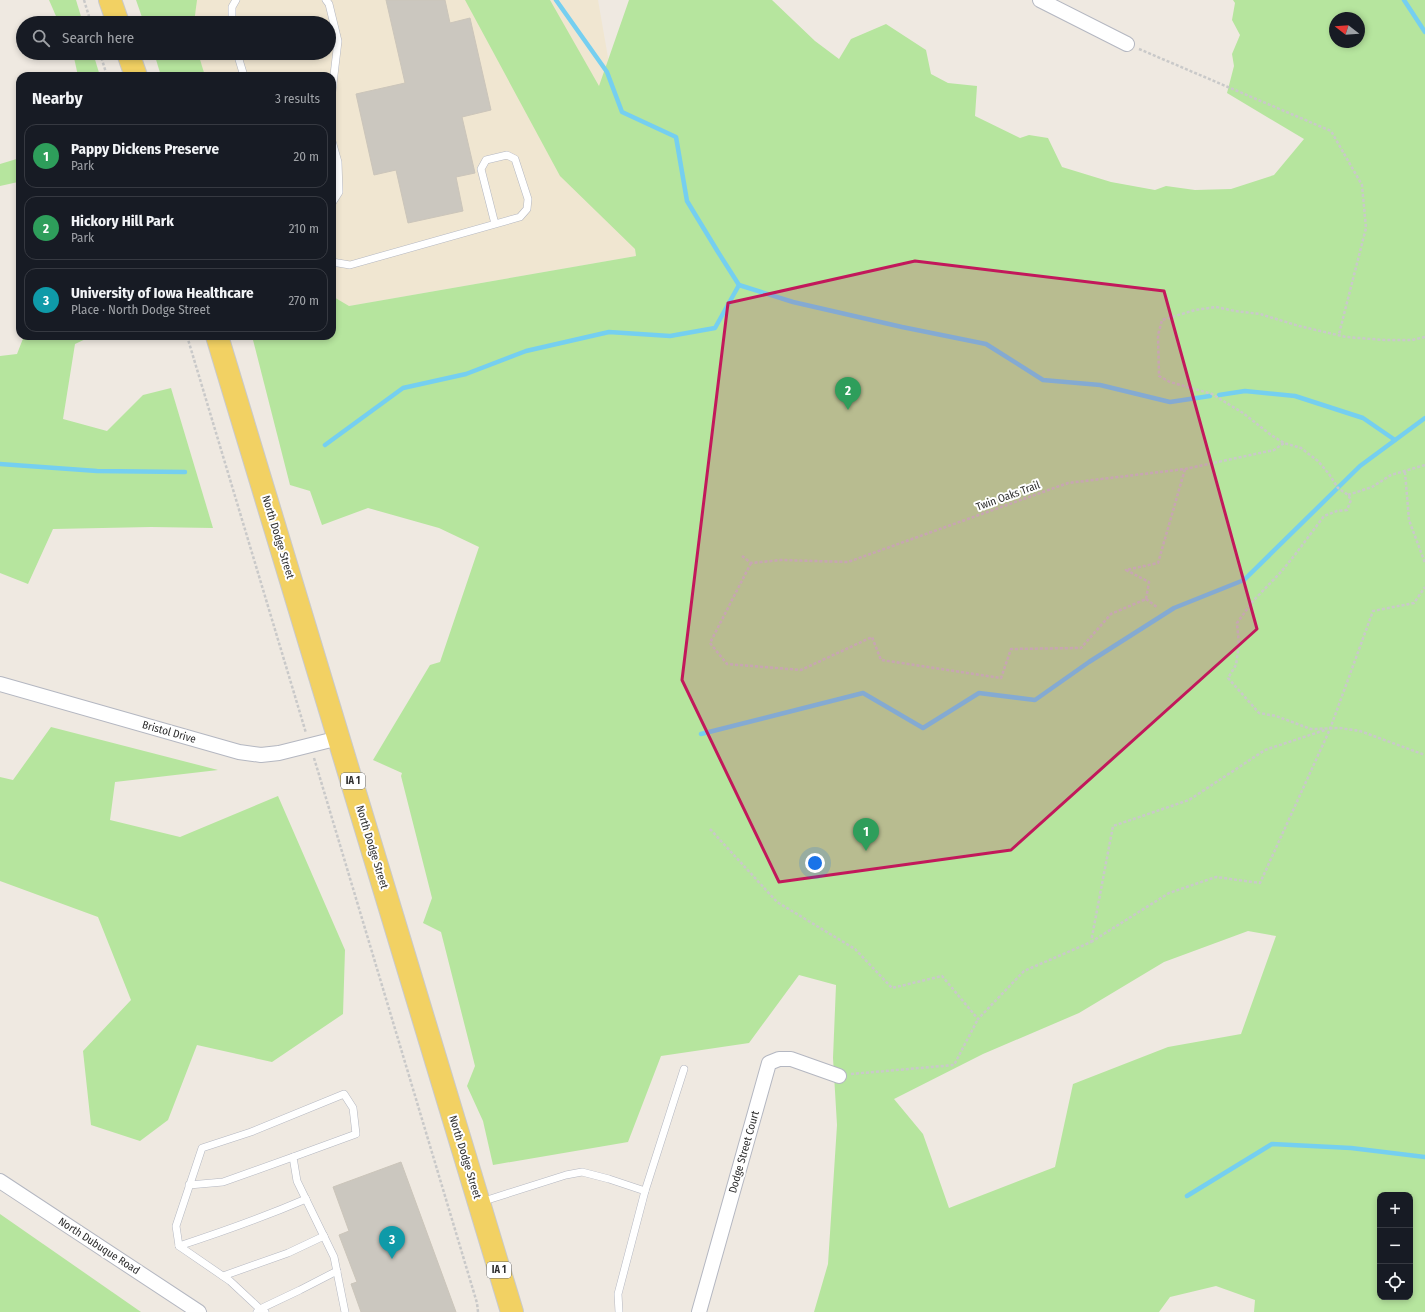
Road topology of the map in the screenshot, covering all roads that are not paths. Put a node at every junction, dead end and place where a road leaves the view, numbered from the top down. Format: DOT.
graph roads {
  1 [pos="110,0"];
  2 [pos="236,0"];
  3 [pos="326,0"];
  4 [pos="1040,0"];
  5 [pos="116,16"];
  6 [pos="232,16"];
  7 [pos="332,16"];
  8 [pos="336,33"];
  9 [pos="1127,44"];
  10 [pos="336,58"];
  11 [pos="130,60"];
  12 [pos="239,60"];
  13 [pos="336,60"];
  14 [pos="135,72"];
  15 [pos="243,72"];
  16 [pos="334,72"];
  17 [pos="336,155"];
  18 [pos="336,197"];
  19 [pos="495,224"];
  20 [pos="336,263"];
  21 [pos="218,340"];
  22 [pos="0,684"];
  23 [pos="339,738"];
  24 [pos="684,1070"];
  25 [pos="839,1076"];
  26 [pos="293,1157"];
  27 [pos="0,1181"];
  28 [pos="189,1185"];
  29 [pos="645,1191"];
  30 [pos="306,1199"];
  31 [pos="479,1203"];
  32 [pos="324,1236"];
  33 [pos="179,1246"];
  34 [pos="336,1271"];
  35 [pos="223,1276"];
  36 [pos="261,1311"];
  37 [pos="199,1312"];
  38 [pos="345,1312"];
  39 [pos="512,1312"];
  40 [pos="619,1312"];
  41 [pos="699,1312"];
  1 -- 5 [label="main road"];
  2 -- 6 [label="lane"];
  3 -- 7 [label="lane"];
  4 -- 9 [label="street"];
  8 -- 10 [label="lane"];
  11 -- 14 [label="main road"];
  12 -- 15 [label="lane"];
  13 -- 16 [label="lane"];
  17 -- 18 [label="lane"];
  19 -- 19 [label="lane"];
  19 -- 20 [label="lane"];
  21 -- 23 [label="main road, North Dodge Street / IA 1"];
  22 -- 23 [label="street, Bristol Drive"];
  23 -- 31 [label="main road, North Dodge Street / IA 1"];
  24 -- 29 [label="lane"];
  25 -- 41 [label="street, Dodge Street Court"];
  26 -- 28 [label="lane"];
  26 -- 28 [label="lane"];
  26 -- 30 [label="lane"];
  27 -- 37 [label="street, North Dubuque Road"];
  28 -- 33 [label="lane"];
  29 -- 31 [label="lane"];
  29 -- 40 [label="lane"];
  30 -- 32 [label="lane"];
  30 -- 33 [label="lane"];
  31 -- 39 [label="main road, North Dodge Street / IA 1"];
  32 -- 34 [label="lane"];
  32 -- 35 [label="lane"];
  33 -- 35 [label="lane"];
  34 -- 36 [label="lane"];
  34 -- 38 [label="lane"];
  35 -- 36 [label="lane"];
}
